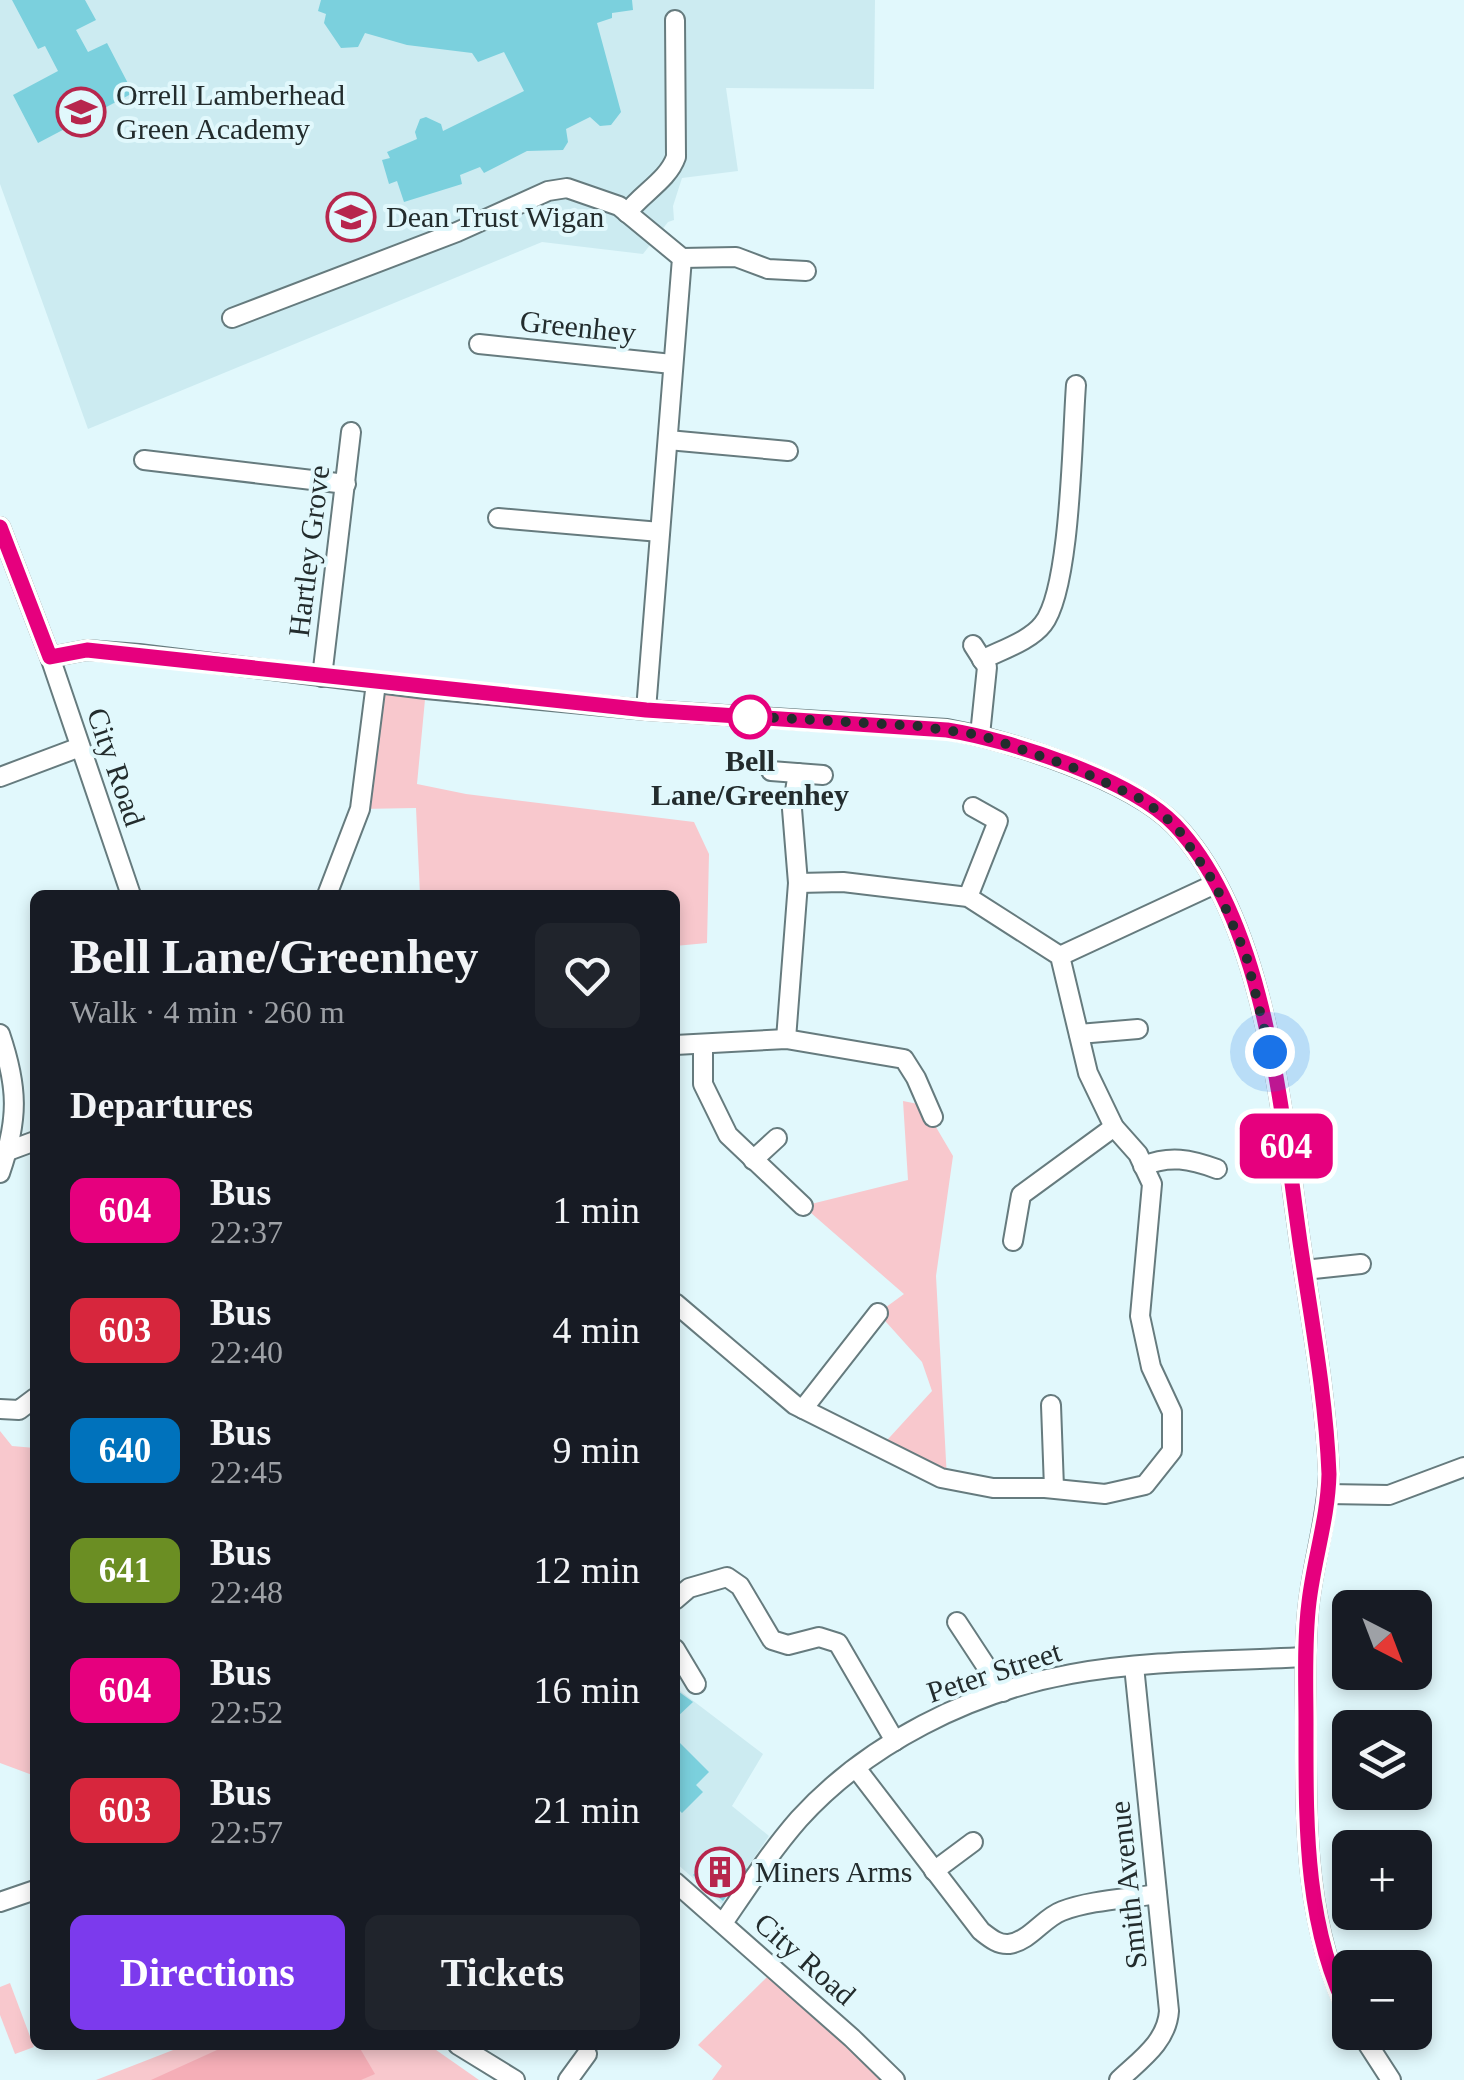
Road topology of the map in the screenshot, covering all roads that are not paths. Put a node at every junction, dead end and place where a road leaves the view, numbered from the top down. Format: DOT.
graph roads {
  1 [pos="674,20"];
  2 [pos="623,210"];
  3 [pos="682,258"];
  4 [pos="806,271"];
  5 [pos="232,318"];
  6 [pos="478,344"];
  7 [pos="672,364"];
  8 [pos="1076,386"];
  9 [pos="351,432"];
  10 [pos="668,440"];
  11 [pos="788,451"];
  12 [pos="144,460"];
  13 [pos="346,484"];
  14 [pos="498,518"];
  15 [pos="0,527"];
  16 [pos="660,532"];
  17 [pos="50,657"];
  18 [pos="322,677"];
  19 [pos="376,683"];
  20 [pos="646,710"];
  21 [pos="980,735"];
  22 [pos="80,747"];
  23 [pos="771,771"];
  24 [pos="798,773"];
  25 [pos="823,776"];
  26 [pos="0,777"];
  27 [pos="973,807"];
  28 [pos="798,883"];
  29 [pos="1215,884"];
  30 [pos="129,890"];
  31 [pos="329,890"];
  32 [pos="968,897"];
  33 [pos="1060,956"];
  34 [pos="1138,1029"];
  35 [pos="0,1034"];
  36 [pos="1078,1034"];
  37 [pos="786,1039"];
  38 [pos="680,1045"];
  39 [pos="702,1045"];
  40 [pos="933,1118"];
  41 [pos="1114,1128"];
  42 [pos="777,1138"];
  43 [pos="30,1143"];
  44 [pos="8,1151"];
  45 [pos="753,1160"];
  46 [pos="1144,1166"];
  47 [pos="1217,1169"];
  48 [pos="0,1173"];
  49 [pos="802,1206"];
  50 [pos="1013,1242"];
  51 [pos="1361,1264"];
  52 [pos="1304,1270"];
  53 [pos="680,1307"];
  54 [pos="878,1313"];
  55 [pos="30,1402"];
  56 [pos="1051,1405"];
  57 [pos="0,1408"];
  58 [pos="803,1409"];
  59 [pos="1464,1466"];
  60 [pos="1054,1488"];
  61 [pos="1328,1494"];
  62 [pos="680,1596"];
  63 [pos="957,1622"];
  64 [pos="680,1657"];
  65 [pos="1306,1657"];
  66 [pos="1134,1666"];
  67 [pos="696,1684"];
  68 [pos="1003,1692"];
  69 [pos="896,1741"];
  70 [pos="856,1768"];
  71 [pos="973,1842"];
  72 [pos="934,1871"];
  73 [pos="680,1886"];
  74 [pos="30,1892"];
  75 [pos="1156,1894"];
  76 [pos="0,1902"];
  77 [pos="722,1923"];
  78 [pos="1332,1974"];
  79 [pos="466,2050"];
  80 [pos="1372,2050"];
  81 [pos="587,2054"];
  82 [pos="515,2080"];
  83 [pos="568,2080"];
  84 [pos="894,2080"];
  85 [pos="1119,2080"];
  86 [pos="1391,2080"];
  1 -- 2 [label="street"];
  2 -- 3 [label="street"];
  2 -- 5 [label="street"];
  3 -- 4 [label="street"];
  3 -- 7 [label="street, Greenhey"];
  6 -- 7 [label="street, Greenhey"];
  7 -- 10 [label="street, Greenhey"];
  8 -- 21 [label="street"];
  9 -- 13 [label="street, Hartley Grove"];
  10 -- 11 [label="street"];
  10 -- 16 [label="street, Greenhey"];
  12 -- 13 [label="street"];
  13 -- 18 [label="street, Hartley Grove"];
  14 -- 16 [label="street"];
  15 -- 17 [label="street, City Road"];
  16 -- 20 [label="street, Greenhey"];
  17 -- 18 [label="street"];
  17 -- 22 [label="street, City Road"];
  18 -- 19 [label="street"];
  19 -- 20 [label="street"];
  19 -- 31 [label="street"];
  20 -- 21 [label="street"];
  21 -- 29 [label="street"];
  22 -- 26 [label="street"];
  22 -- 30 [label="street, City Road"];
  23 -- 24 [label="street"];
  24 -- 25 [label="street"];
  24 -- 28 [label="street"];
  27 -- 32 [label="street"];
  28 -- 32 [label="street"];
  28 -- 37 [label="street"];
  29 -- 33 [label="street"];
  29 -- 52 [label="street"];
  32 -- 33 [label="street"];
  33 -- 36 [label="street"];
  34 -- 36 [label="street"];
  35 -- 44 [label="street"];
  36 -- 41 [label="street"];
  37 -- 39 [label="street"];
  37 -- 40 [label="street"];
  38 -- 39 [label="street"];
  39 -- 45 [label="street"];
  41 -- 46 [label="street"];
  41 -- 50 [label="street"];
  42 -- 45 [label="street"];
  43 -- 44 [label="street"];
  44 -- 48 [label="street"];
  45 -- 49 [label="street"];
  46 -- 47 [label="street"];
  46 -- 60 [label="street"];
  51 -- 52 [label="street"];
  52 -- 61 [label="street"];
  53 -- 58 [label="street"];
  54 -- 58 [label="street"];
  55 -- 57 [label="street"];
  56 -- 60 [label="street"];
  58 -- 60 [label="street"];
  59 -- 61 [label="street"];
  61 -- 65 [label="street"];
  62 -- 69 [label="street"];
  63 -- 68 [label="street"];
  64 -- 67 [label="street"];
  65 -- 66 [label="street, Peter Street"];
  65 -- 78 [label="street"];
  66 -- 68 [label="street, Peter Street"];
  66 -- 75 [label="street, Smith Avenue"];
  68 -- 69 [label="street, Peter Street"];
  69 -- 70 [label="street, Peter Street"];
  70 -- 72 [label="street"];
  70 -- 77 [label="street, Peter Street"];
  71 -- 72 [label="street"];
  72 -- 75 [label="street"];
  73 -- 77 [label="street, City Road"];
  74 -- 76 [label="street"];
  75 -- 85 [label="street, Smith Avenue"];
  77 -- 84 [label="street, City Road"];
  79 -- 82 [label="street"];
  80 -- 86 [label="street"];
  81 -- 83 [label="street"];
}
